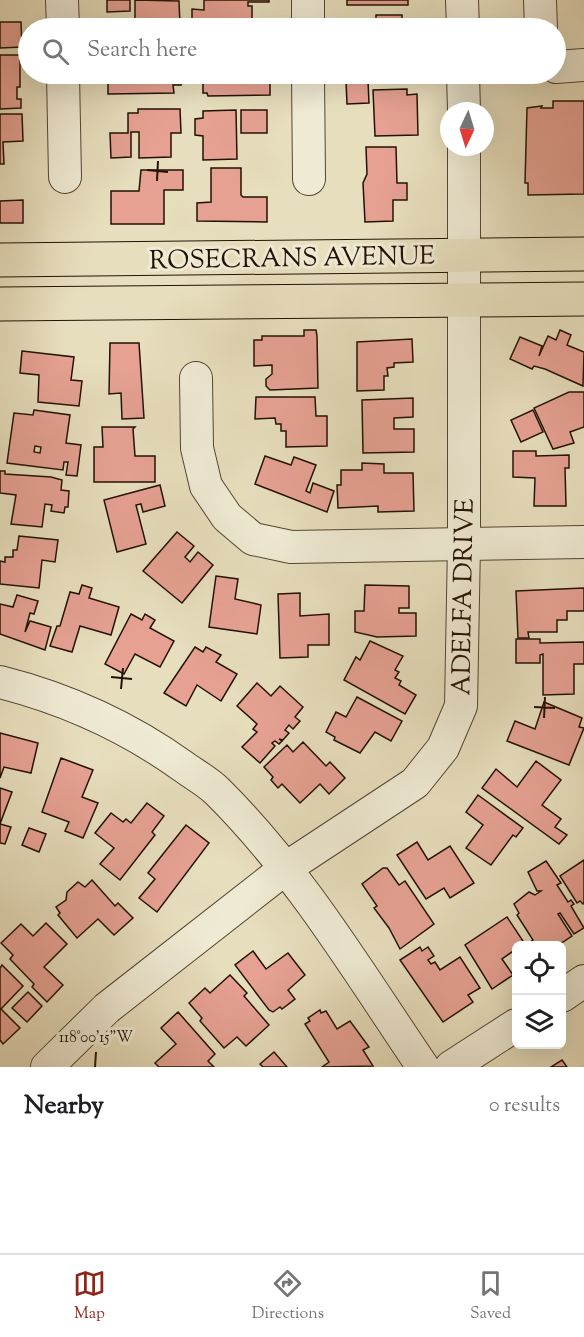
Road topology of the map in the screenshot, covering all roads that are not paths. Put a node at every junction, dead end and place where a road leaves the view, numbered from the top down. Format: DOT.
graph roads {
  1 [pos="63,0"];
  2 [pos="308,0"];
  3 [pos="462,0"];
  4 [pos="540,0"];
  5 [pos="63,18"];
  6 [pos="308,18"];
  7 [pos="463,18"];
  8 [pos="541,18"];
  9 [pos="584,65"];
  10 [pos="566,66"];
  11 [pos="63,84"];
  12 [pos="308,84"];
  13 [pos="463,84"];
  14 [pos="464,102"];
  15 [pos="464,156"];
  16 [pos="65,177"];
  17 [pos="309,179"];
  18 [pos="584,254"];
  19 [pos="466,255"];
  20 [pos="0,260"];
  21 [pos="466,299"];
  22 [pos="584,299"];
  23 [pos="0,304"];
  24 [pos="196,378"];
  25 [pos="584,542"];
  26 [pos="465,544"];
  27 [pos="0,682"];
  28 [pos="286,868"];
  29 [pos="584,981"];
  30 [pos="563,995"];
  31 [pos="512,1028"];
  32 [pos="47,1067"];
  33 [pos="423,1067"];
  34 [pos="451,1067"];
  1 -- 5 [label="street"];
  2 -- 6 [label="street"];
  3 -- 7 [label="street"];
  4 -- 8 [label="street"];
  9 -- 10 [label="street"];
  11 -- 16 [label="street"];
  12 -- 17 [label="street"];
  13 -- 14 [label="street"];
  15 -- 19 [label="street, ADELFA DRIVE"];
  18 -- 19 [label="main road, ROSECRANS AVENUE"];
  19 -- 20 [label="main road, ROSECRANS AVENUE"];
  19 -- 21 [label="street, ADELFA DRIVE"];
  21 -- 22 [label="main road, ROSECRANS AVENUE"];
  21 -- 23 [label="main road, ROSECRANS AVENUE"];
  21 -- 26 [label="street, ADELFA DRIVE"];
  24 -- 26 [label="street"];
  25 -- 26 [label="street"];
  26 -- 28 [label="street, ADELFA DRIVE"];
  27 -- 28 [label="street"];
  28 -- 32 [label="street, ADELFA DRIVE"];
  28 -- 33 [label="street"];
  29 -- 30 [label="street"];
  31 -- 34 [label="street"];
}
